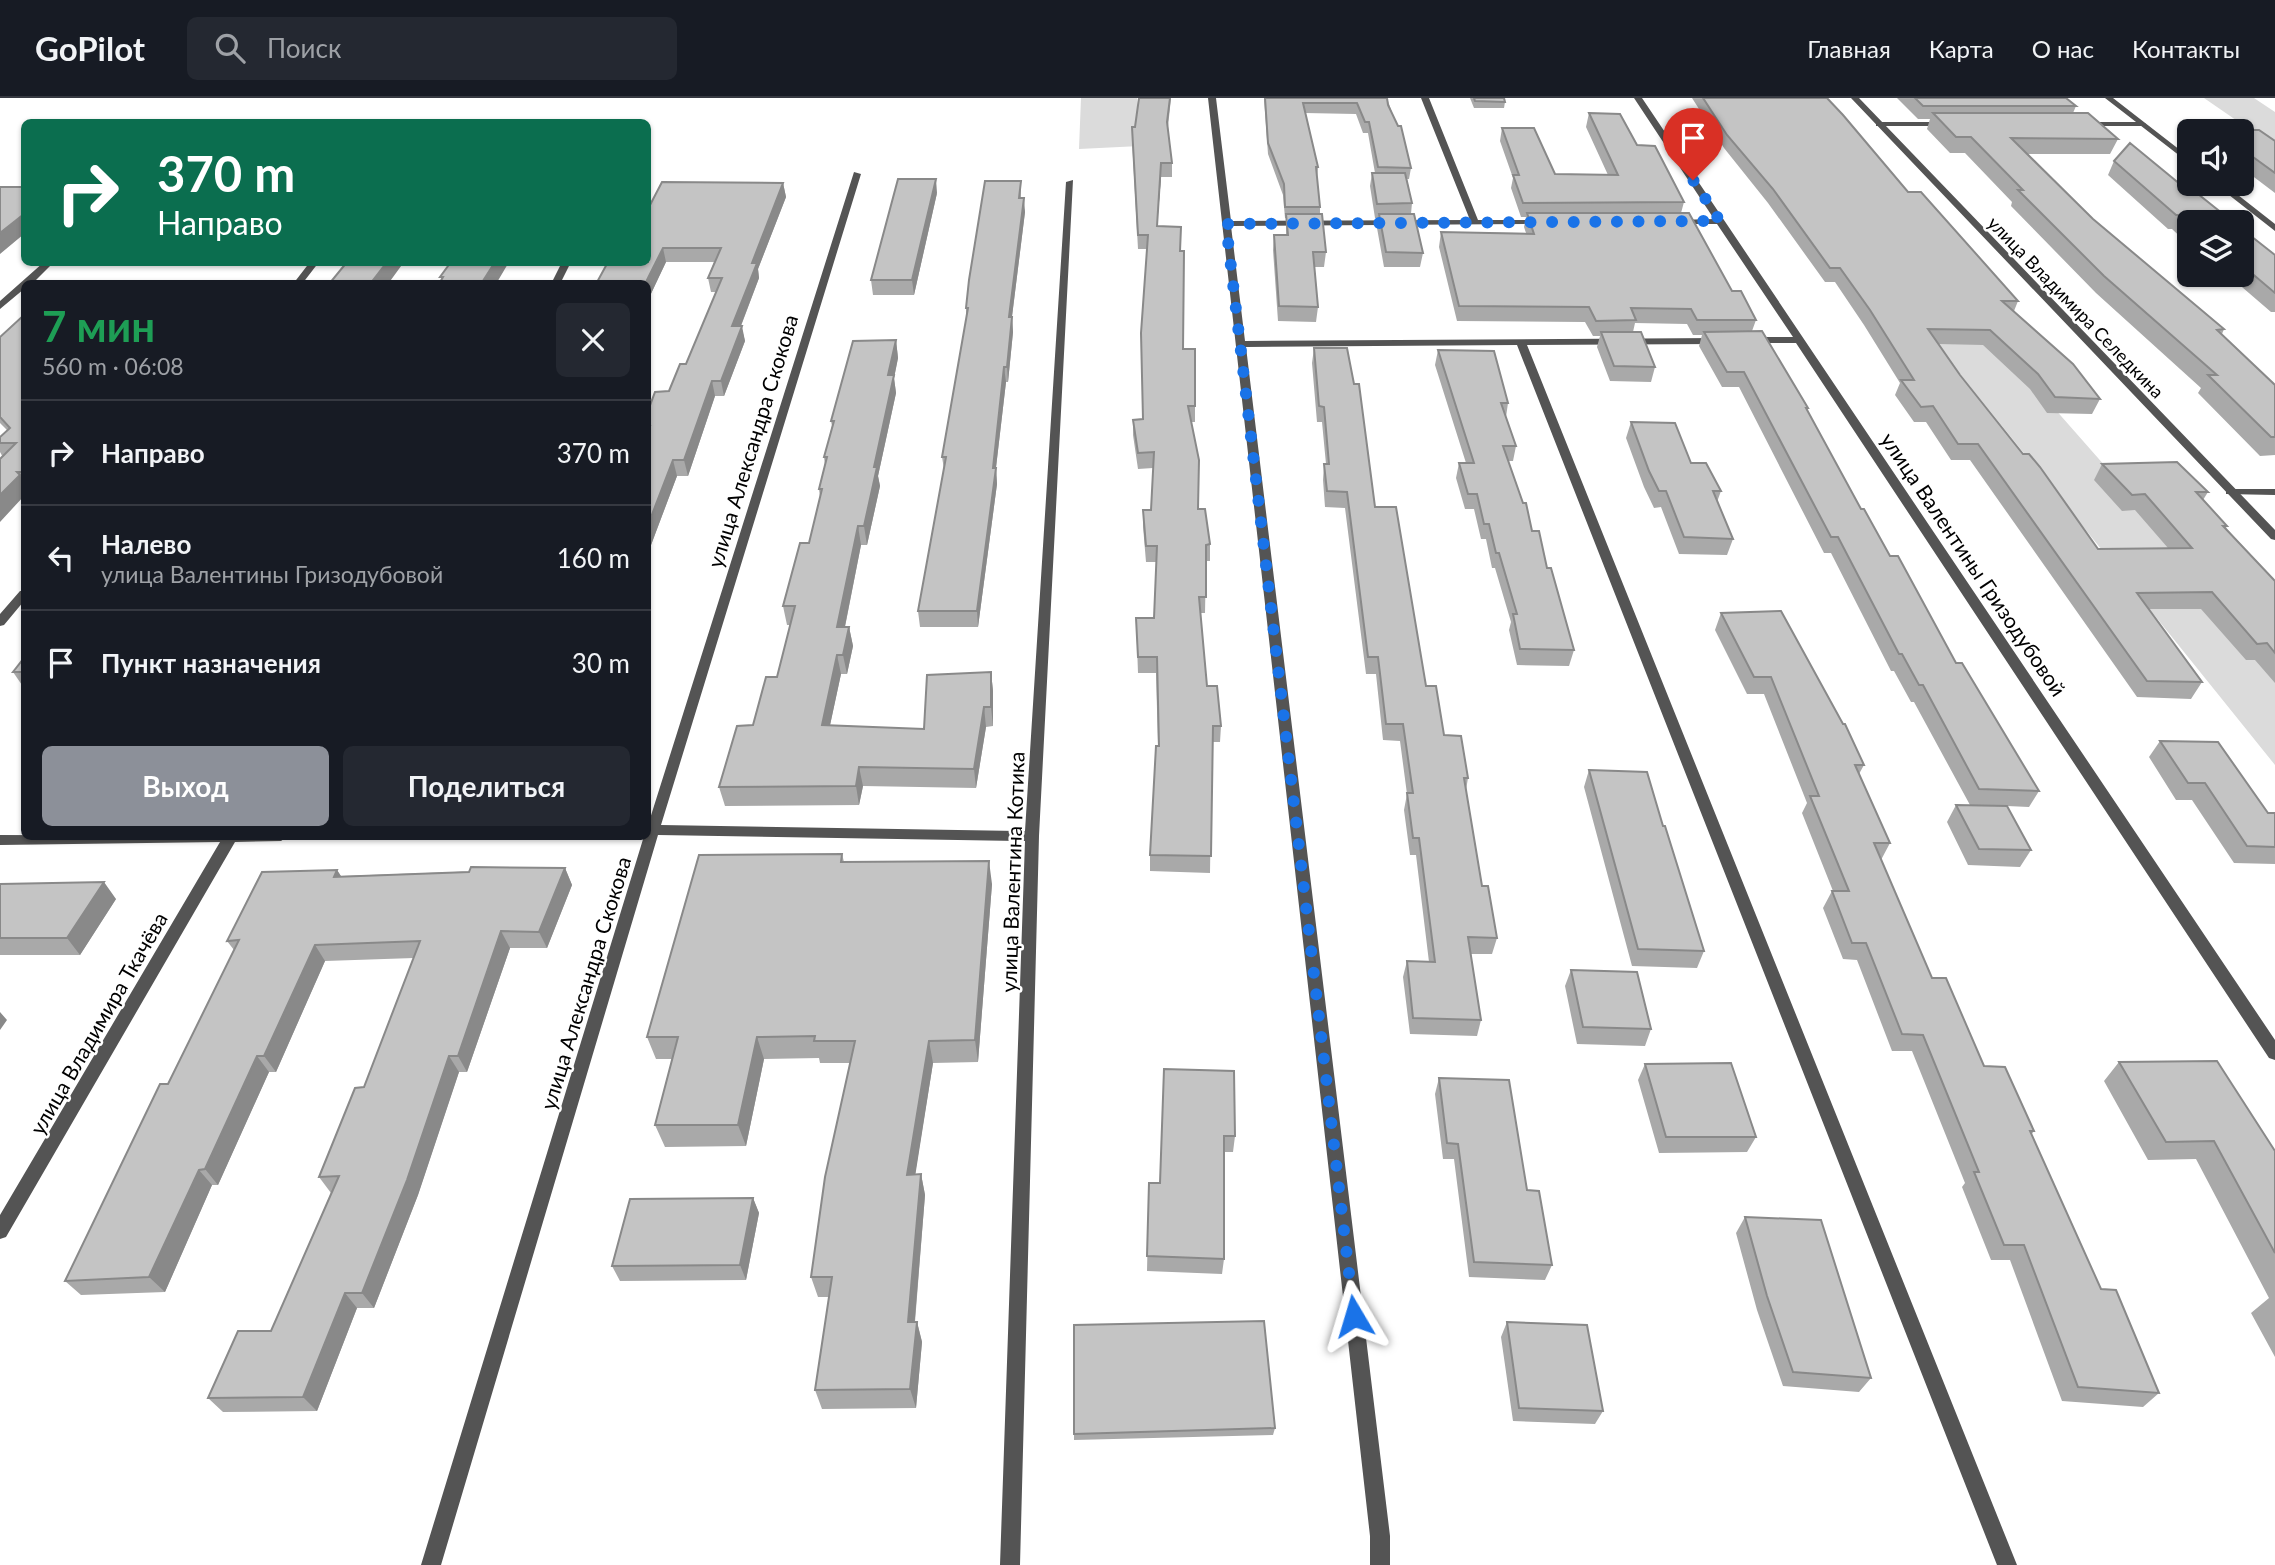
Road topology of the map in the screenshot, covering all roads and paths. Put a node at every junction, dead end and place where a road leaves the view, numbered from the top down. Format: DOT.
graph roads {
  1 [pos="1212,98"];
  2 [pos="1425,98"];
  3 [pos="1638,98"];
  4 [pos="1854,98"];
  5 [pos="2109,98"];
  6 [pos="1880,124"];
  7 [pos="1962,124"];
  8 [pos="2073,124"];
  9 [pos="2141,124"];
  10 [pos="2177,152"];
  11 [pos="857,174"];
  12 [pos="1070,182"];
  13 [pos="2234,196"];
  14 [pos="1720,221"];
  15 [pos="1556,222"];
  16 [pos="1666,222"];
  17 [pos="1475,223"];
  18 [pos="1226,224"];
  19 [pos="2275,228"];
  20 [pos="45,266"];
  21 [pos="312,266"];
  22 [pos="30,280"];
  23 [pos="299,280"];
  24 [pos="21,288"];
  25 [pos="0,306"];
  26 [pos="1799,340"];
  27 [pos="1521,342"];
  28 [pos="1240,344"];
  29 [pos="2230,492"];
  30 [pos="2275,492"];
  31 [pos="2275,537"];
  32 [pos="21,598"];
  33 [pos="0,622"];
  34 [pos="651,827"];
  35 [pos="651,830"];
  36 [pos="1032,836"];
  37 [pos="0,839"];
  38 [pos="21,839"];
  39 [pos="229,840"];
  40 [pos="647,840"];
  41 [pos="2275,1053"];
  42 [pos="0,1231"];
  43 [pos="431,1565"];
  44 [pos="1010,1565"];
  45 [pos="1380,1565"];
  46 [pos="2007,1565"];
  1 -- 18 [label="street"];
  2 -- 17 [label="street"];
  3 -- 14 [label="street, улица Валентины Гризодубовой"];
  4 -- 6 [label="street, улица Владимира Селедкина"];
  5 -- 9 [label="street"];
  6 -- 7 [label="street"];
  6 -- 29 [label="street, улица Владимира Селедкина"];
  8 -- 9 [label="street"];
  9 -- 10 [label="street"];
  11 -- 34 [label="street, улица Александра Скокова"];
  12 -- 36 [label="street, улица Валентина Котика"];
  13 -- 19 [label="street"];
  14 -- 16 [label="street"];
  14 -- 26 [label="street, улица Валентины Гризодубовой"];
  15 -- 17 [label="street"];
  17 -- 18 [label="street"];
  18 -- 28 [label="street"];
  20 -- 22 [label="street"];
  21 -- 23 [label="street"];
  24 -- 25 [label="street"];
  26 -- 27 [label="street"];
  26 -- 41 [label="street, улица Валентины Гризодубовой"];
  27 -- 28 [label="street"];
  27 -- 46 [label="street"];
  28 -- 45 [label="street"];
  29 -- 30 [label="street"];
  29 -- 31 [label="street, улица Владимира Селедкина"];
  32 -- 33 [label="street"];
  35 -- 36 [label="street"];
  36 -- 44 [label="street, улица Валентина Котика"];
  37 -- 38 [label="street"];
  39 -- 42 [label="street, улица Владимира Ткачёва"];
  40 -- 43 [label="street, улица Александра Скокова"];
}
